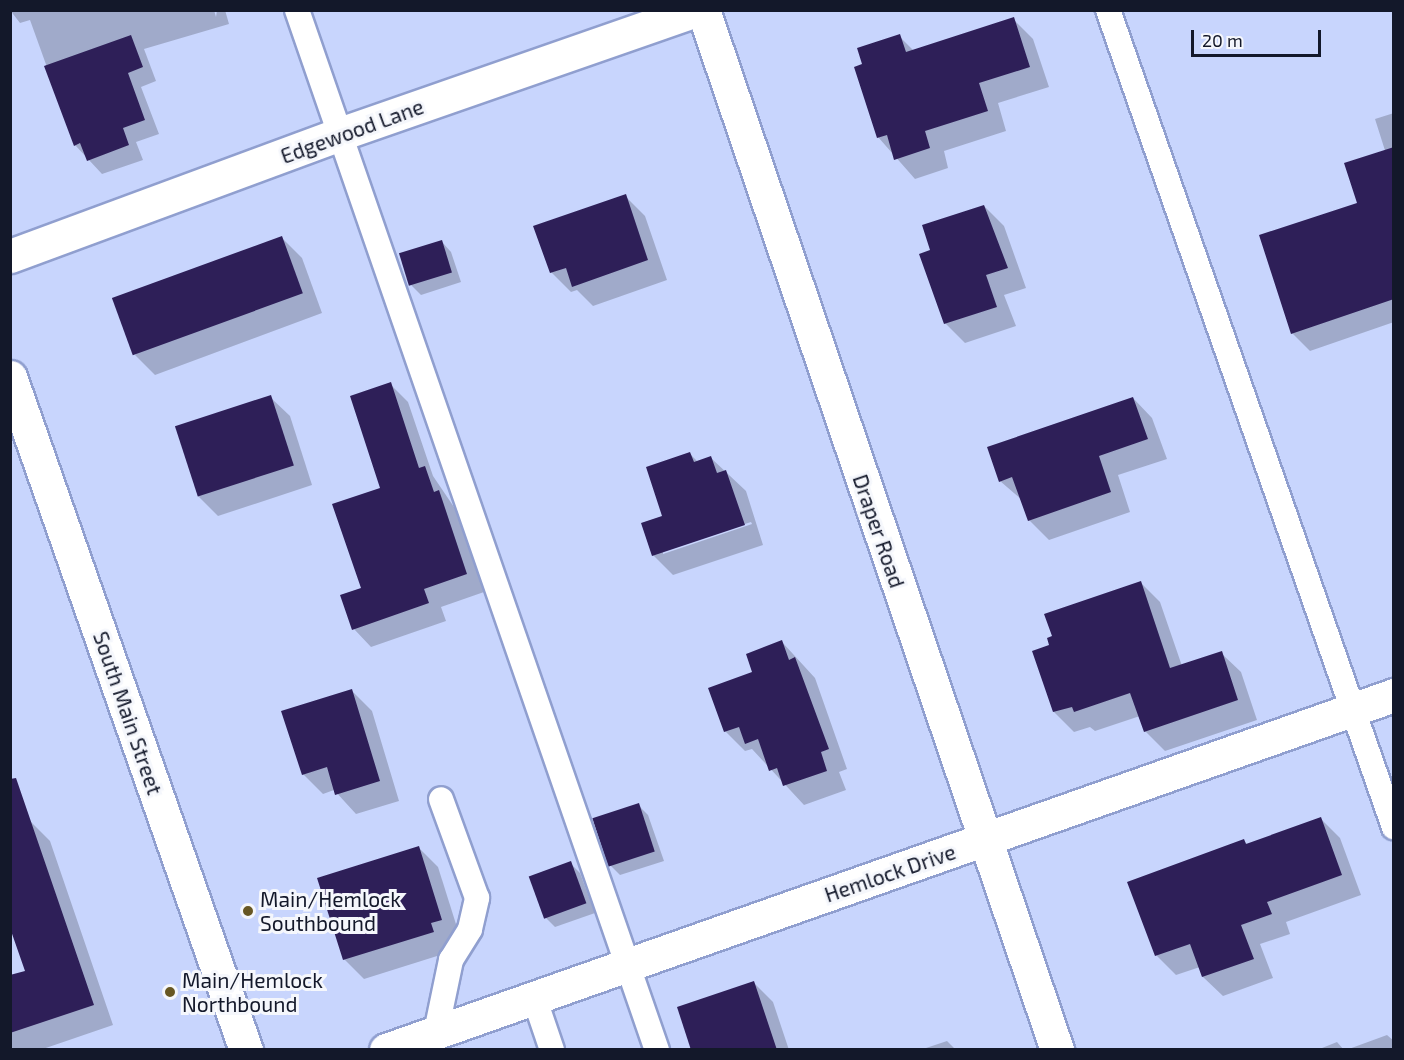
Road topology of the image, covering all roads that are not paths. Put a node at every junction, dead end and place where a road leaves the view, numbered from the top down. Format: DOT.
graph roads {
  1 [pos="297,10"];
  2 [pos="696,10"];
  3 [pos="703,10"];
  4 [pos="1108,10"];
  5 [pos="340,134"];
  6 [pos="10,256"];
  7 [pos="10,377"];
  8 [pos="1394,695"];
  9 [pos="1352,709"];
  10 [pos="441,799"];
  11 [pos="1394,827"];
  12 [pos="984,839"];
  13 [pos="627,964"];
  14 [pos="534,997"];
  15 [pos="436,1032"];
  16 [pos="246,1050"];
  17 [pos="386,1050"];
  18 [pos="552,1050"];
  19 [pos="657,1050"];
  20 [pos="1058,1050"];
  1 -- 5 [label="lane"];
  2 -- 5 [label="street, Edgewood Lane"];
  3 -- 12 [label="street, Draper Road"];
  4 -- 9 [label="lane"];
  5 -- 6 [label="street, Edgewood Lane"];
  5 -- 13 [label="lane"];
  7 -- 16 [label="street, South Main Street"];
  8 -- 9 [label="street, Hemlock Drive"];
  9 -- 11 [label="lane"];
  9 -- 12 [label="street, Hemlock Drive"];
  10 -- 15 [label="lane"];
  12 -- 13 [label="street, Hemlock Drive"];
  12 -- 20 [label="street, Draper Road"];
  13 -- 14 [label="street, Hemlock Drive"];
  13 -- 19 [label="lane"];
  14 -- 15 [label="street, Hemlock Drive"];
  14 -- 18 [label="lane"];
  15 -- 17 [label="street, Hemlock Drive"];
}
